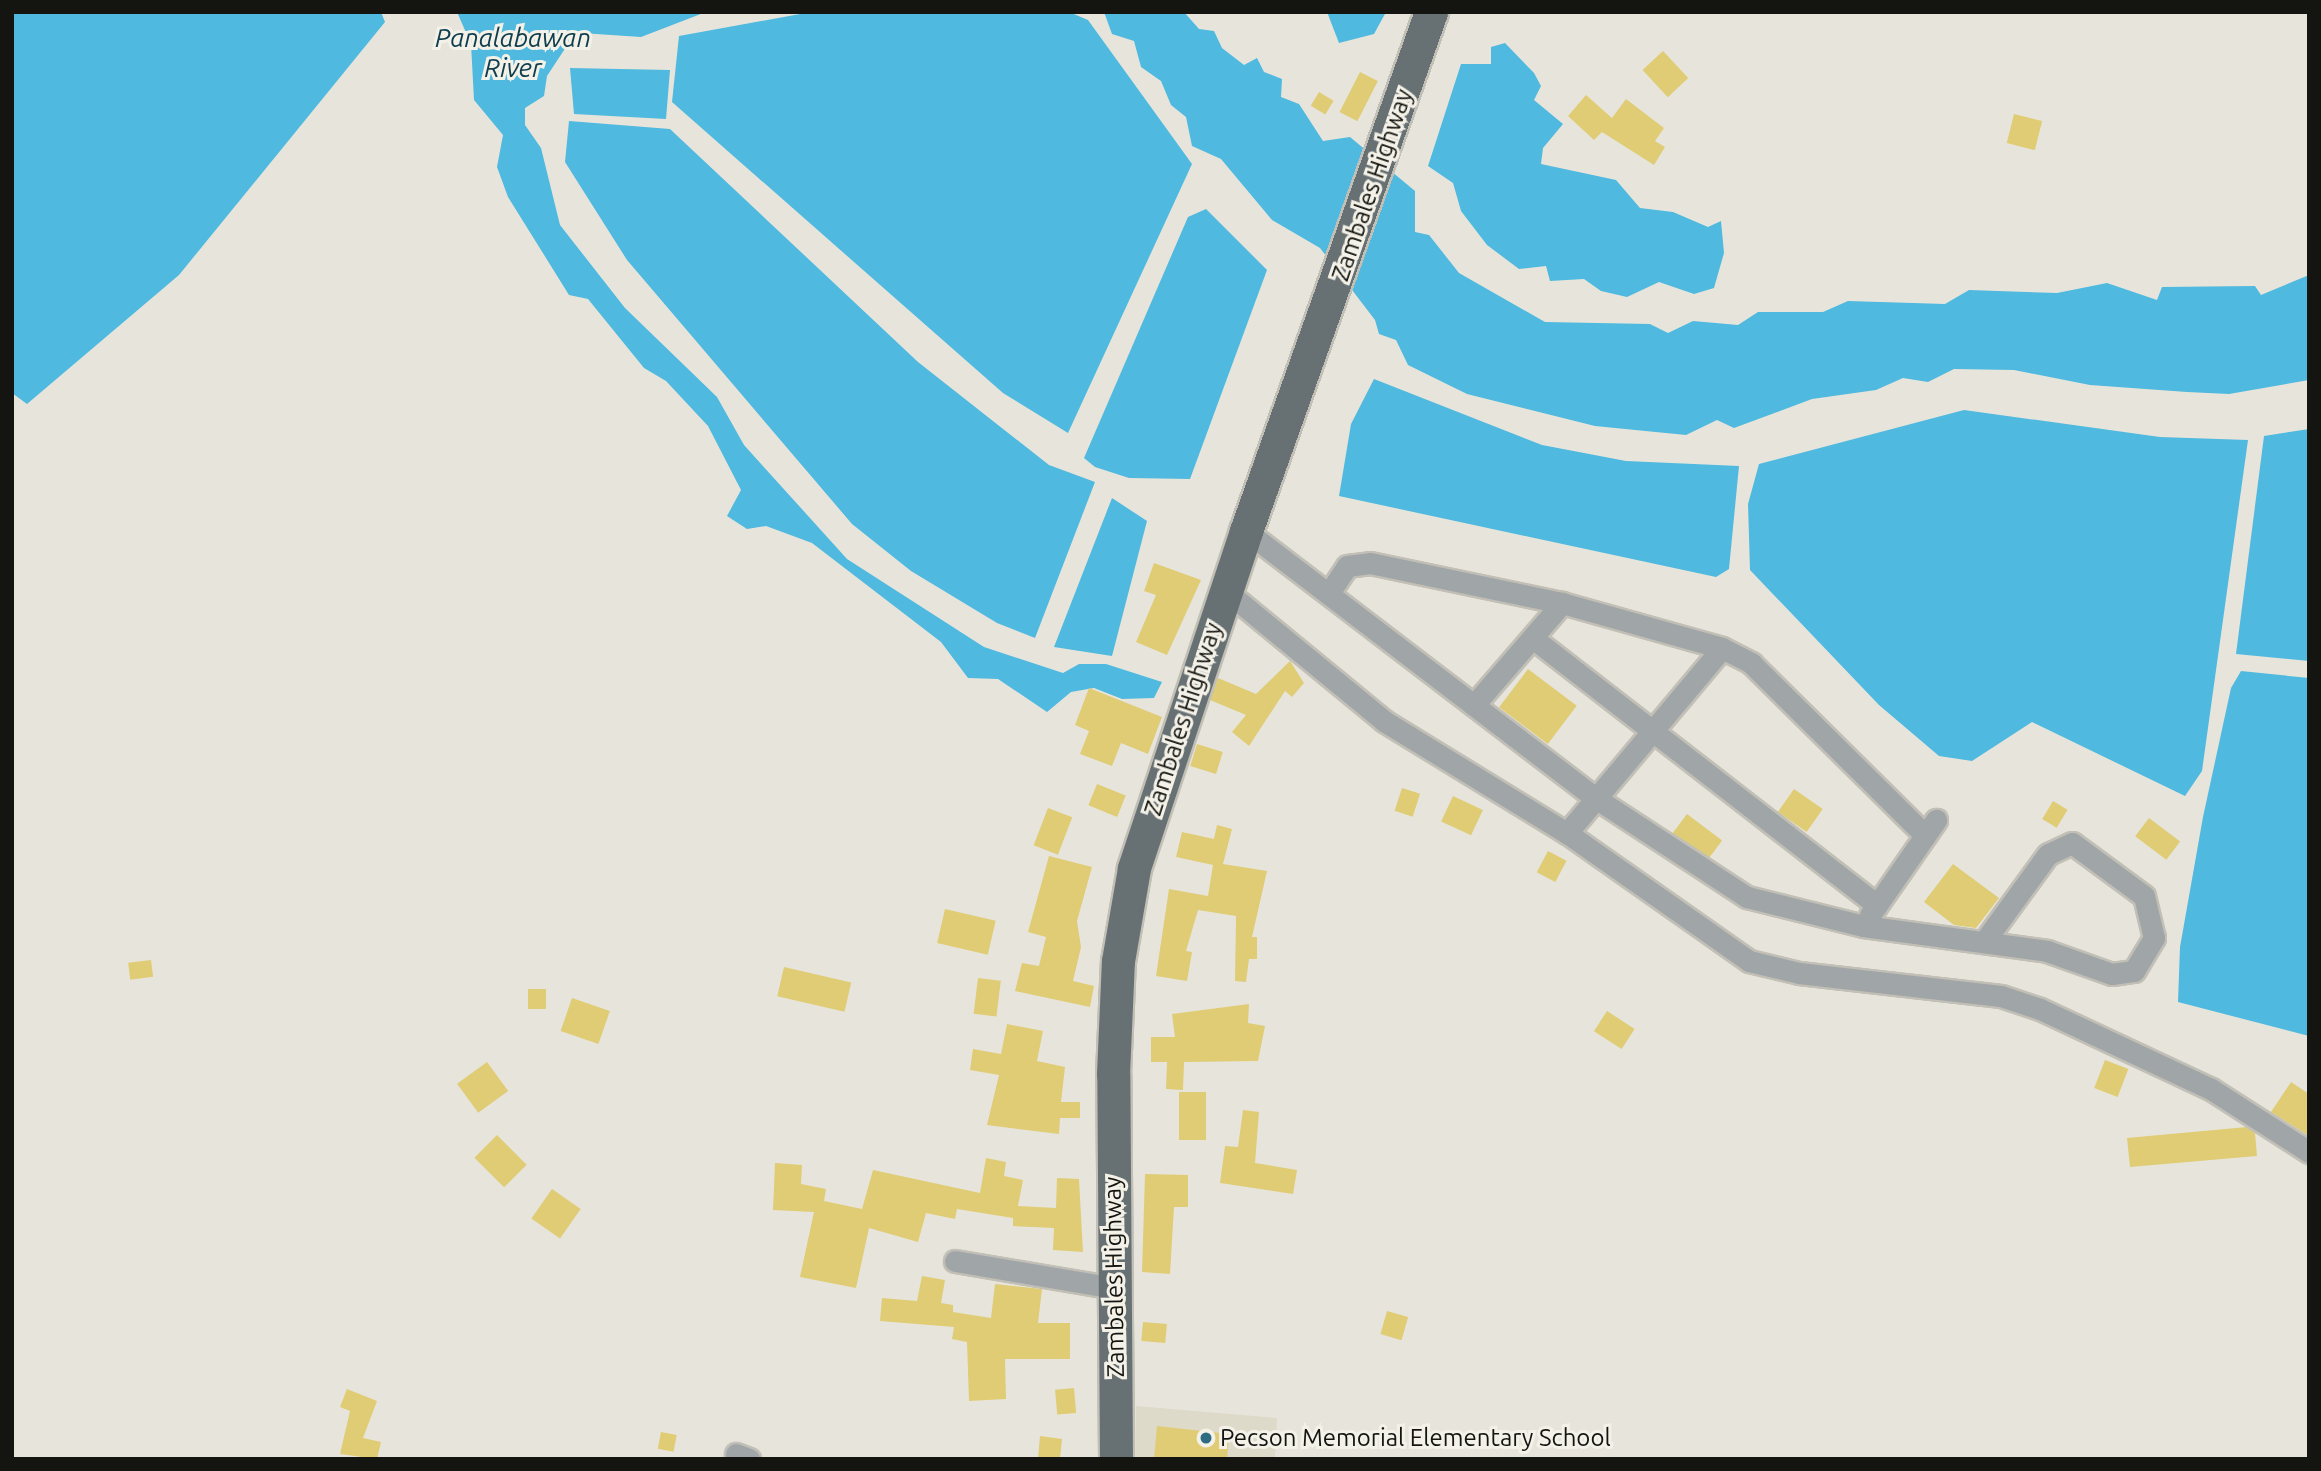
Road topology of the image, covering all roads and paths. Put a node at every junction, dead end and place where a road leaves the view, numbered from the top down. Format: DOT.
graph roads {
  1 [pos="1431,12"];
  2 [pos="1246,531"];
  3 [pos="1226,591"];
  4 [pos="1329,593"];
  5 [pos="1562,603"];
  6 [pos="1534,639"];
  7 [pos="1722,648"];
  8 [pos="1474,705"];
  9 [pos="1654,731"];
  10 [pos="1597,799"];
  11 [pos="1567,834"];
  12 [pos="1877,905"];
  13 [pos="1863,926"];
  14 [pos="1986,939"];
  15 [pos="2309,1153"];
  16 [pos="956,1261"];
  17 [pos="1114,1287"];
  18 [pos="1116,1459"];
  1 -- 2 [label="main road, Zambales Highway"];
  2 -- 3 [label="main road, Zambales Highway"];
  2 -- 4 [label="street"];
  3 -- 11 [label="street"];
  3 -- 17 [label="main road, Zambales Highway"];
  4 -- 5 [label="street"];
  4 -- 8 [label="street"];
  5 -- 6 [label="street"];
  5 -- 7 [label="street"];
  6 -- 8 [label="street"];
  6 -- 9 [label="street"];
  7 -- 9 [label="street"];
  7 -- 12 [label="street"];
  8 -- 10 [label="street"];
  9 -- 10 [label="street"];
  9 -- 12 [label="street"];
  10 -- 11 [label="street"];
  10 -- 13 [label="street"];
  11 -- 15 [label="street"];
  12 -- 13 [label="street"];
  13 -- 14 [label="street"];
  14 -- 14 [label="street"];
  16 -- 17 [label="street"];
  17 -- 18 [label="main road, Zambales Highway"];
}
